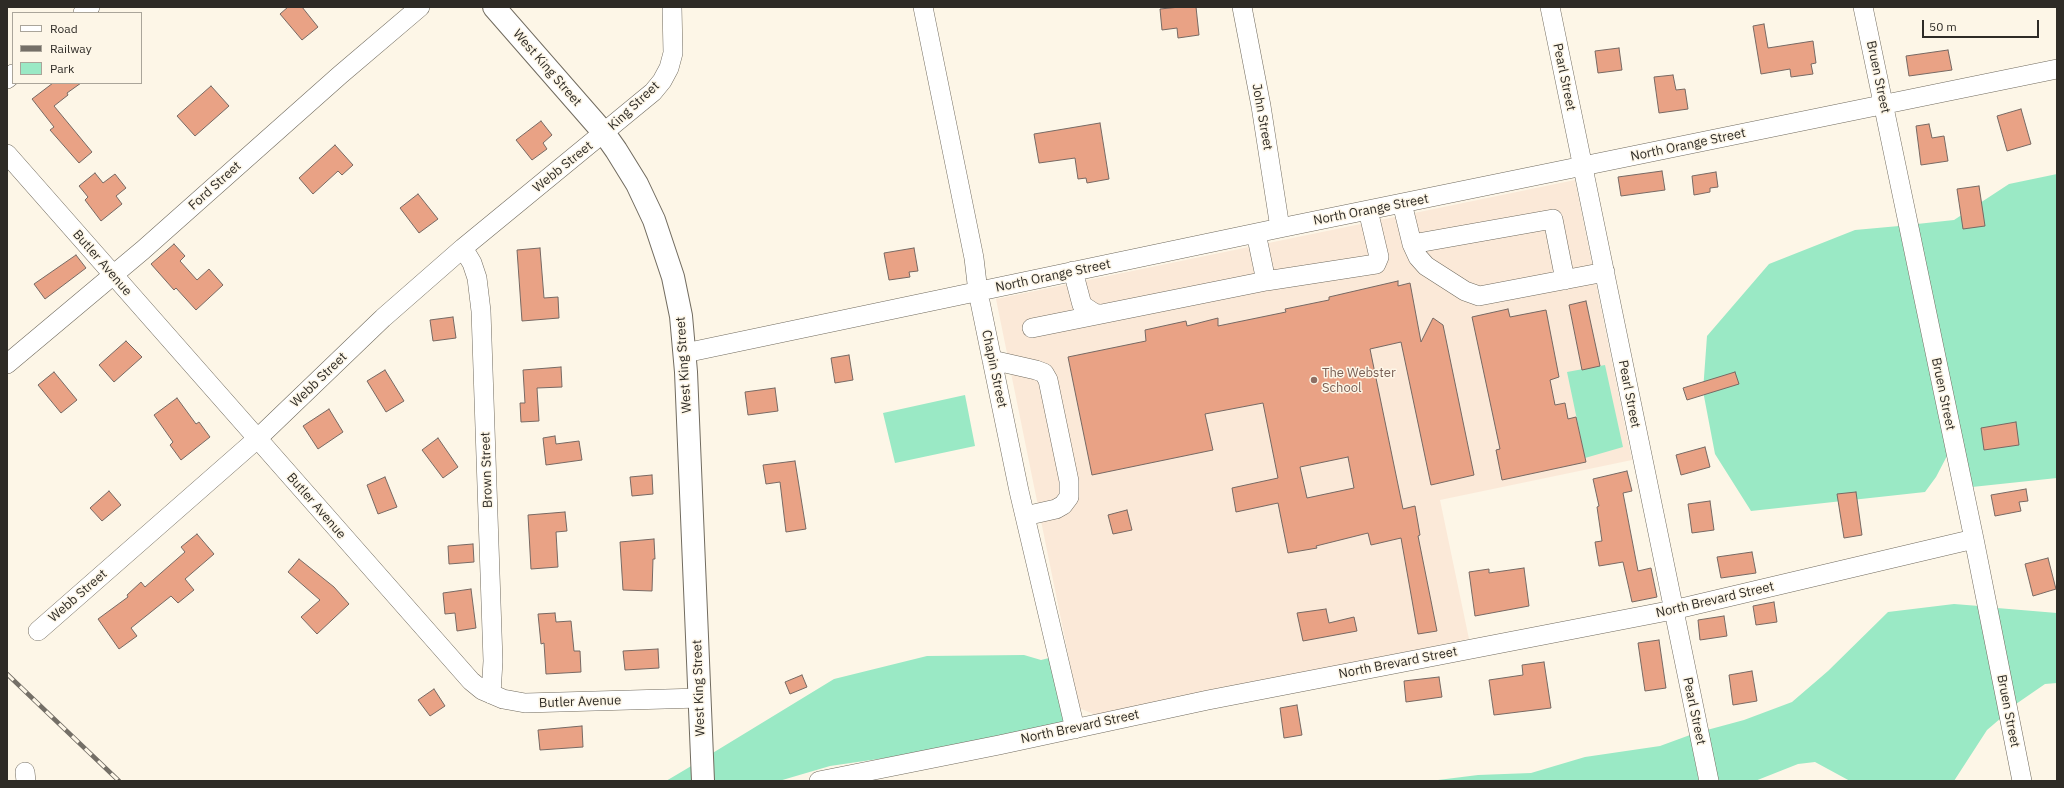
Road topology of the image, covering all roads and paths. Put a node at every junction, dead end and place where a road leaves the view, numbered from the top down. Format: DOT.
graph roads {
  1 [pos="420,7"];
  2 [pos="494,7"];
  3 [pos="672,7"];
  4 [pos="923,7"];
  5 [pos="1242,7"];
  6 [pos="1550,7"];
  7 [pos="1863,7"];
  8 [pos="2057,69"];
  9 [pos="1884,104"];
  10 [pos="604,133"];
  11 [pos="7,154"];
  12 [pos="1584,167"];
  13 [pos="1402,203"];
  14 [pos="1368,210"];
  15 [pos="1280,228"];
  16 [pos="1256,233"];
  17 [pos="1412,244"];
  18 [pos="463,248"];
  19 [pos="1073,271"];
  20 [pos="1605,272"];
  21 [pos="113,275"];
  22 [pos="1565,280"];
  23 [pos="1266,281"];
  24 [pos="978,292"];
  25 [pos="1100,314"];
  26 [pos="1032,328"];
  27 [pos="685,353"];
  28 [pos="992,360"];
  29 [pos="7,364"];
  30 [pos="257,439"];
  31 [pos="1025,516"];
  32 [pos="1974,539"];
  33 [pos="1673,610"];
  34 [pos="38,630"];
  35 [pos="491,694"];
  36 [pos="700,698"];
  37 [pos="1075,729"];
  38 [pos="703,781"];
  39 [pos="820,781"];
  40 [pos="1709,781"];
  41 [pos="2022,781"];
  1 -- 21 [label="street, Ford Street"];
  2 -- 10 [label="main road, West King Street"];
  3 -- 10 [label="street, King Street"];
  4 -- 24 [label="street, Chapin Street"];
  5 -- 15 [label="street, John Street"];
  6 -- 12 [label="street, Pearl Street"];
  7 -- 9 [label="street, Bruen Street"];
  8 -- 9 [label="street, North Orange Street"];
  9 -- 12 [label="street, North Orange Street"];
  9 -- 32 [label="street, Bruen Street"];
  10 -- 18 [label="street, Webb Street"];
  10 -- 27 [label="main road, West King Street"];
  11 -- 21 [label="street, Butler Avenue"];
  12 -- 13 [label="street, North Orange Street"];
  12 -- 20 [label="street, Pearl Street"];
  13 -- 14 [label="street, North Orange Street"];
  13 -- 17 [label="street"];
  14 -- 15 [label="street, North Orange Street"];
  14 -- 23 [label="street"];
  15 -- 16 [label="street, North Orange Street"];
  16 -- 19 [label="street, North Orange Street"];
  16 -- 23 [label="street"];
  17 -- 22 [label="street"];
  17 -- 22 [label="street"];
  18 -- 30 [label="street, Webb Street"];
  18 -- 35 [label="street, Brown Street"];
  19 -- 24 [label="street, North Orange Street"];
  19 -- 25 [label="street"];
  20 -- 22 [label="street"];
  20 -- 33 [label="street, Pearl Street"];
  21 -- 29 [label="street, Ford Street"];
  21 -- 30 [label="street, Butler Avenue"];
  23 -- 25 [label="street"];
  24 -- 27 [label="street, North Orange Street"];
  24 -- 28 [label="street, Chapin Street"];
  25 -- 26 [label="street"];
  27 -- 36 [label="main road, West King Street"];
  28 -- 31 [label="street, Chapin Street"];
  28 -- 31 [label="street"];
  30 -- 34 [label="street, Webb Street"];
  30 -- 35 [label="street, Butler Avenue"];
  31 -- 37 [label="street, Chapin Street"];
  32 -- 33 [label="street, North Brevard Street"];
  32 -- 41 [label="street, Bruen Street"];
  33 -- 37 [label="street, North Brevard Street"];
  33 -- 40 [label="street, Pearl Street"];
  35 -- 36 [label="street, Butler Avenue"];
  36 -- 38 [label="main road, West King Street"];
  37 -- 39 [label="street, North Brevard Street"];
}
